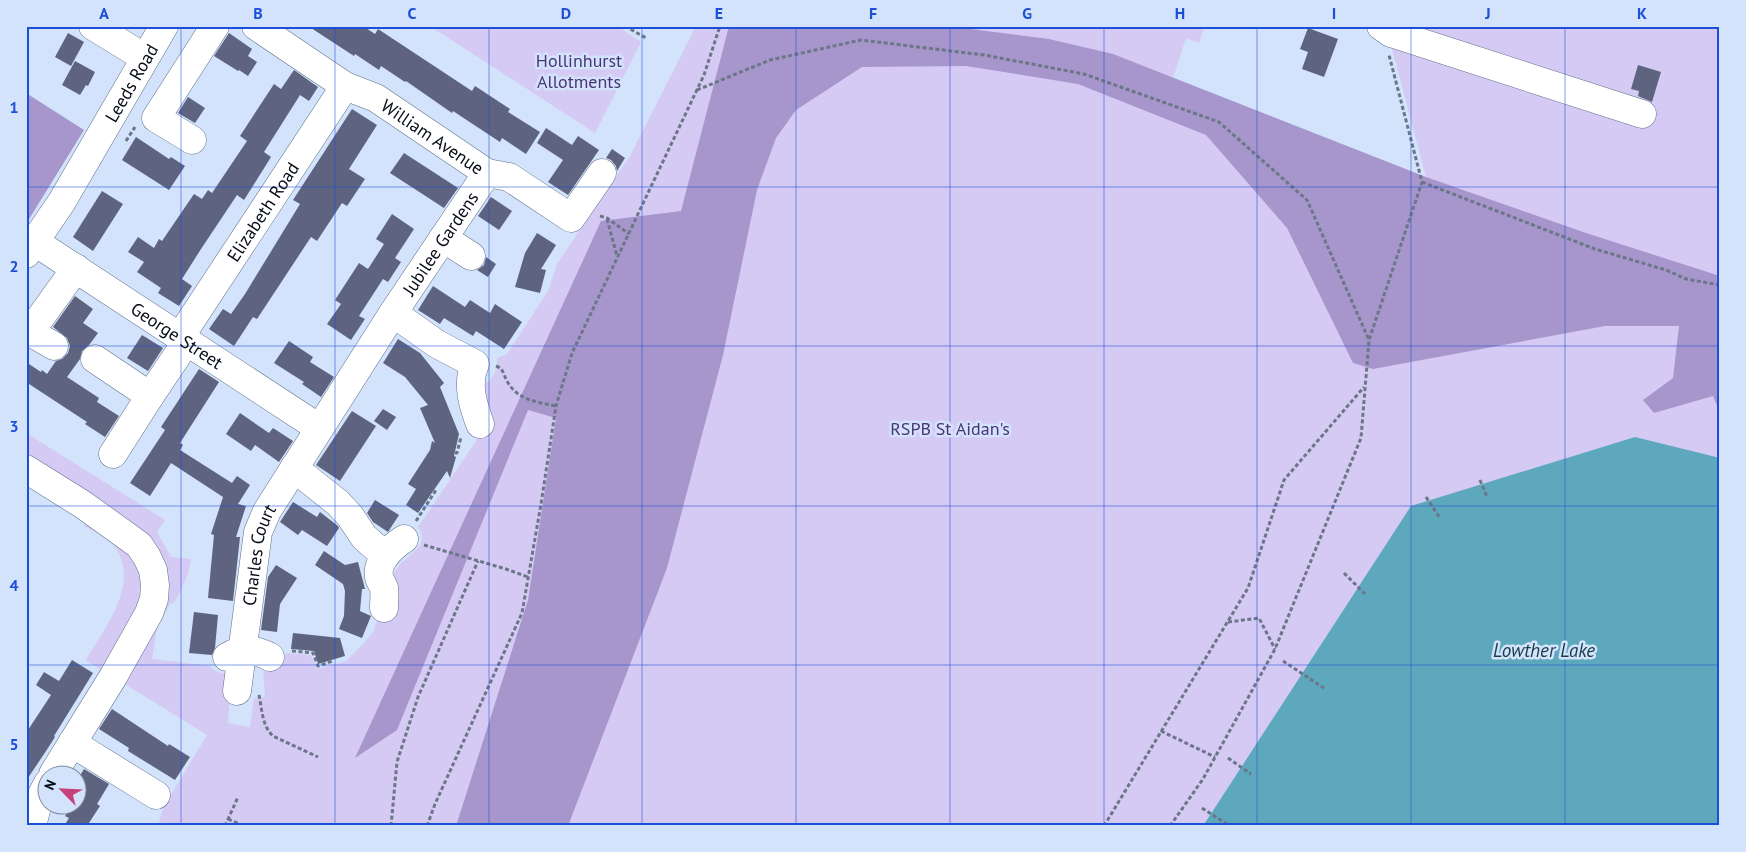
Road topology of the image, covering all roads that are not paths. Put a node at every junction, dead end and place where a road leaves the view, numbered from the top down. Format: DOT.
graph roads {
  1 [pos="93,26"];
  2 [pos="164,26"];
  3 [pos="215,26"];
  4 [pos="256,26"];
  5 [pos="1384,36"];
  6 [pos="144,58"];
  7 [pos="345,86"];
  8 [pos="1642,114"];
  9 [pos="192,140"];
  10 [pos="487,173"];
  11 [pos="602,173"];
  12 [pos="443,238"];
  13 [pos="31,248"];
  14 [pos="471,256"];
  15 [pos="76,268"];
  16 [pos="393,314"];
  17 [pos="183,339"];
  18 [pos="54,346"];
  19 [pos="94,359"];
  20 [pos="139,398"];
  21 [pos="480,424"];
  22 [pos="319,428"];
  23 [pos="113,454"];
  24 [pos="294,468"];
  25 [pos="26,469"];
  26 [pos="384,608"];
  27 [pos="248,689"];
  28 [pos="72,742"];
  29 [pos="59,764"];
  30 [pos="156,795"];
  31 [pos="38,802"];
  32 [pos="32,826"];
  1 -- 6 [label="street"];
  2 -- 6 [label="street, Leeds Road"];
  3 -- 9 [label="street"];
  4 -- 7 [label="street, William Avenue"];
  5 -- 8 [label="street"];
  6 -- 13 [label="street, Leeds Road"];
  7 -- 10 [label="street, William Avenue"];
  7 -- 17 [label="street, Elizabeth Road"];
  10 -- 11 [label="street, William Avenue"];
  10 -- 12 [label="street, Jubilee Gardens"];
  12 -- 14 [label="street"];
  12 -- 16 [label="street, Jubilee Gardens"];
  13 -- 15 [label="street, George Street"];
  15 -- 17 [label="street, George Street"];
  15 -- 18 [label="street"];
  16 -- 21 [label="street, Jubilee Gardens"];
  16 -- 22 [label="street, Jubilee Gardens"];
  17 -- 20 [label="street, Elizabeth Road"];
  17 -- 22 [label="street, George Street"];
  19 -- 20 [label="street"];
  20 -- 23 [label="street, Elizabeth Road"];
  22 -- 24 [label="street, Charles Court"];
  24 -- 26 [label="street"];
  24 -- 27 [label="street, Charles Court"];
  25 -- 28 [label="street"];
  28 -- 29 [label="street"];
  28 -- 30 [label="street"];
  31 -- 32 [label="street"];
}
